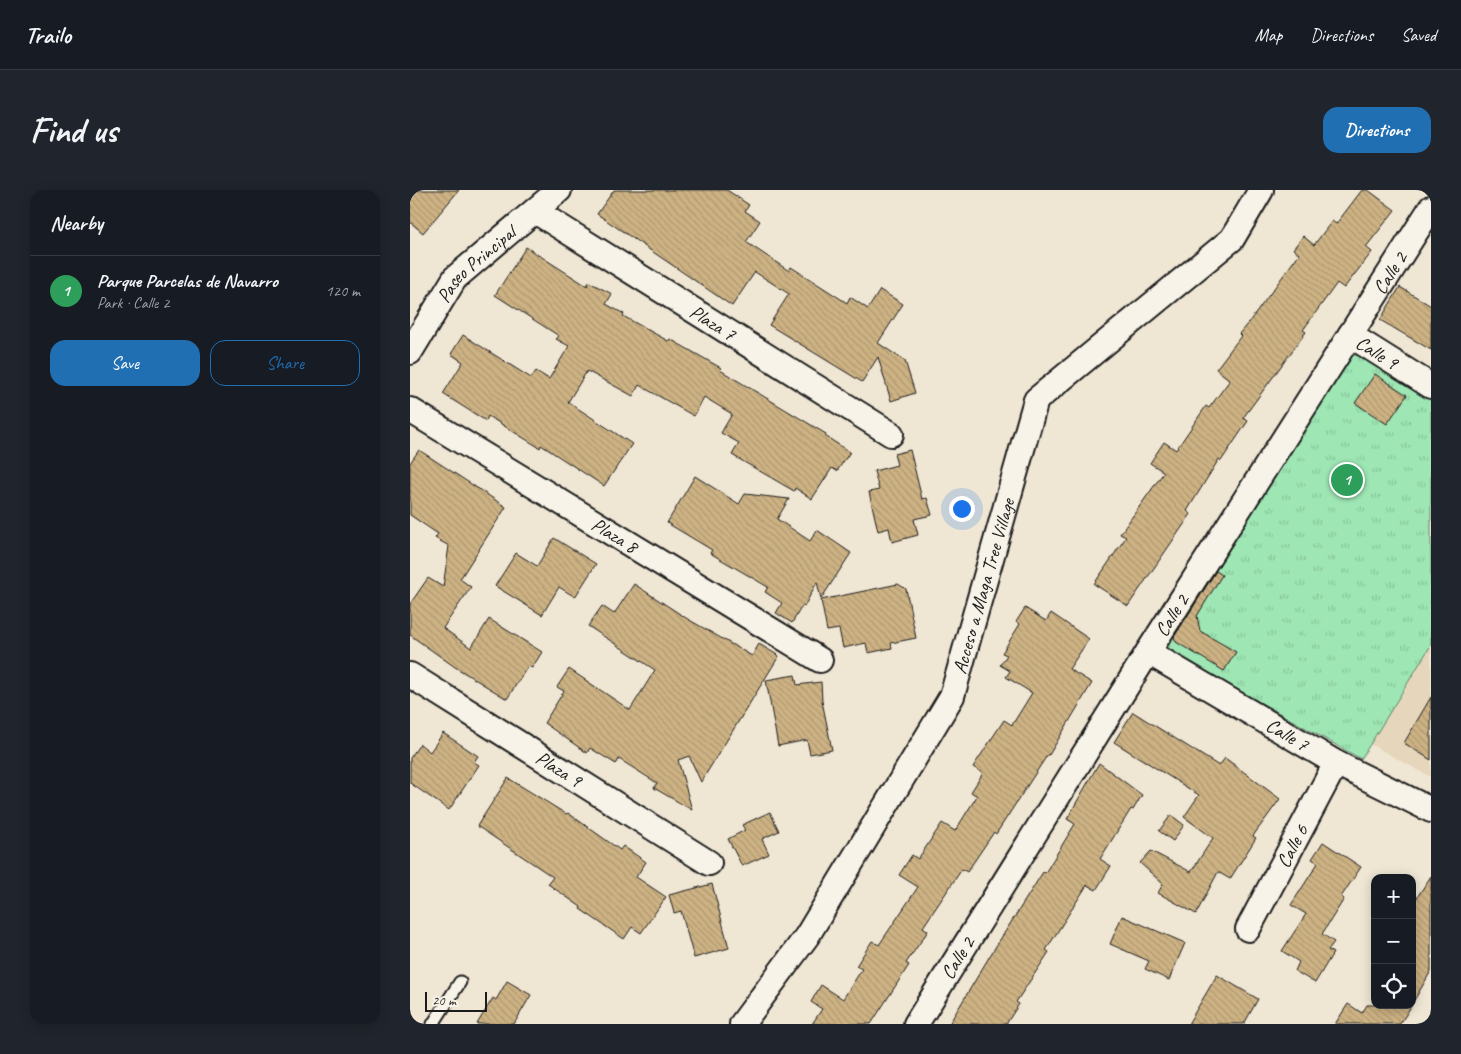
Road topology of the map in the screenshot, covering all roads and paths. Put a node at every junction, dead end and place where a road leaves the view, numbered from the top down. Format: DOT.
graph roads {
  1 [pos="559,190"];
  2 [pos="1261,190"];
  3 [pos="1431,208"];
  4 [pos="536,211"];
  5 [pos="1350,335"];
  6 [pos="410,352"];
  7 [pos="1431,386"];
  8 [pos="410,410"];
  9 [pos="891,434"];
  10 [pos="1148,652"];
  11 [pos="820,660"];
  12 [pos="410,675"];
  13 [pos="1336,763"];
  14 [pos="1431,810"];
  15 [pos="709,863"];
  16 [pos="1248,929"];
  17 [pos="460,982"];
  18 [pos="433,1024"];
  19 [pos="742,1024"];
  20 [pos="916,1024"];
  1 -- 4 [label="street, Paseo Principal"];
  2 -- 19 [label="street, Acceso a Maga Tree Village"];
  3 -- 5 [label="street, Calle 2"];
  4 -- 6 [label="street, Paseo Principal"];
  4 -- 9 [label="street, Plaza 7"];
  5 -- 7 [label="street, Calle 9"];
  5 -- 10 [label="street, Calle 2"];
  8 -- 11 [label="street, Plaza 8"];
  10 -- 13 [label="street, Calle 7"];
  10 -- 20 [label="street, Calle 2"];
  12 -- 15 [label="street, Plaza 9"];
  13 -- 14 [label="street, Calle 7"];
  13 -- 16 [label="street, Calle 6"];
  17 -- 18 [label="lane"];
}
